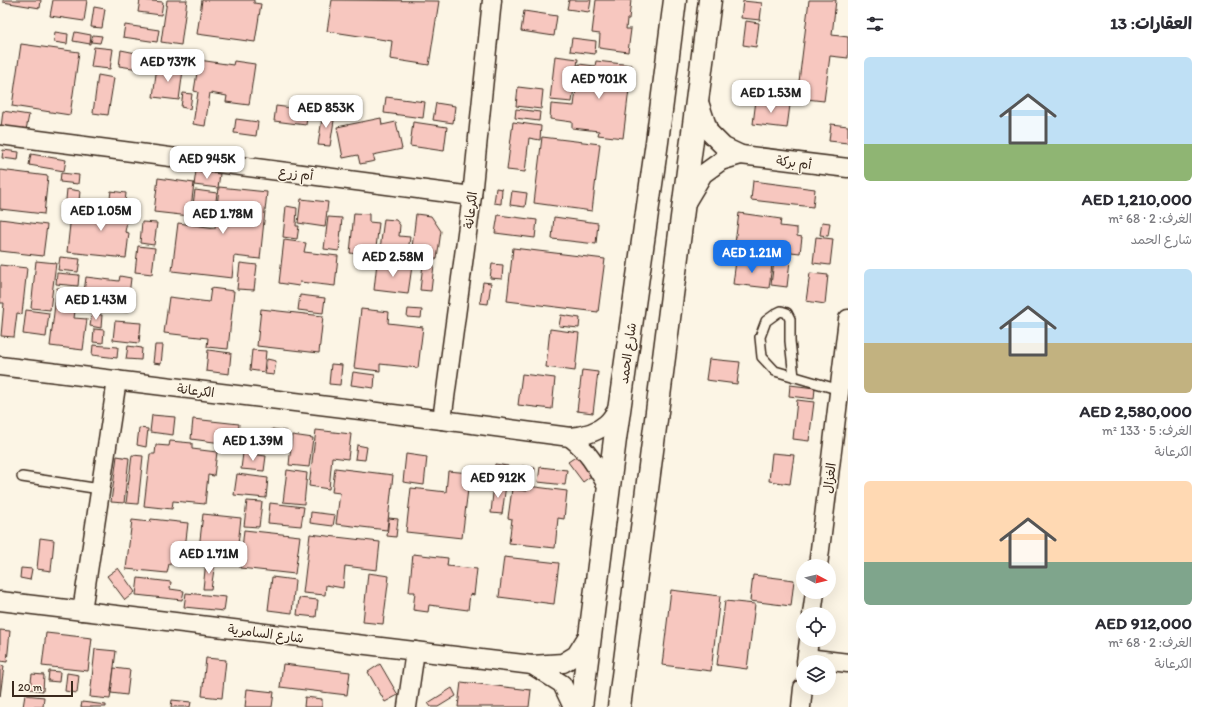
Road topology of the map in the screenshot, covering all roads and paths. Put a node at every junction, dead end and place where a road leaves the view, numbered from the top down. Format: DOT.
graph roads {
  1 [pos="492,0"];
  2 [pos="675,0"];
  3 [pos="710,0"];
  4 [pos="698,97"];
  5 [pos="0,135"];
  6 [pos="741,156"];
  7 [pos="848,168"];
  8 [pos="472,196"];
  9 [pos="684,206"];
  10 [pos="848,319"];
  11 [pos="0,366"];
  12 [pos="794,377"];
  13 [pos="117,380"];
  14 [pos="840,390"];
  15 [pos="620,405"];
  16 [pos="442,420"];
  17 [pos="570,437"];
  18 [pos="22,477"];
  19 [pos="100,489"];
  20 [pos="608,489"];
  21 [pos="819,559"];
  22 [pos="0,601"];
  23 [pos="82,611"];
  24 [pos="591,630"];
  25 [pos="415,651"];
  26 [pos="836,662"];
  27 [pos="848,663"];
  28 [pos="532,665"];
  29 [pos="802,695"];
  30 [pos="407,707"];
  31 [pos="573,707"];
  32 [pos="581,707"];
  33 [pos="619,707"];
  34 [pos="801,707"];
  1 -- 8 [label="street, الكرعانة"];
  2 -- 15 [label="street, شارع الحمد"];
  3 -- 4 [label="street"];
  4 -- 6 [label="street, أم بركة"];
  4 -- 9 [label="street"];
  5 -- 8 [label="street, أم زرع"];
  6 -- 7 [label="street, أم بركة"];
  6 -- 9 [label="street, أم بركة"];
  8 -- 16 [label="street, الكرعانة"];
  9 -- 33 [label="street"];
  10 -- 14 [label="street, الغزال"];
  11 -- 13 [label="street, الكرعانة"];
  12 -- 12 [label="lane"];
  12 -- 14 [label="lane"];
  13 -- 16 [label="street, الكرعانة"];
  13 -- 19 [label="street"];
  14 -- 21 [label="street, الغزال"];
  15 -- 17 [label="street, الكرعانة"];
  15 -- 20 [label="street, شارع الحمد"];
  16 -- 17 [label="street, الكرعانة"];
  17 -- 20 [label="street"];
  18 -- 19 [label="lane"];
  19 -- 23 [label="street"];
  20 -- 24 [label="street, شارع الحمد"];
  22 -- 23 [label="street, شارع السامرية"];
  23 -- 25 [label="street, شارع السامرية"];
  24 -- 28 [label="street, شارع السامرية"];
  24 -- 32 [label="street, شارع الحمد"];
  25 -- 28 [label="street, شارع السامرية"];
  25 -- 30 [label="street"];
  26 -- 27 [label="street"];
  28 -- 31 [label="street, شارع السامرية"];
  29 -- 34 [label="street"];
}
